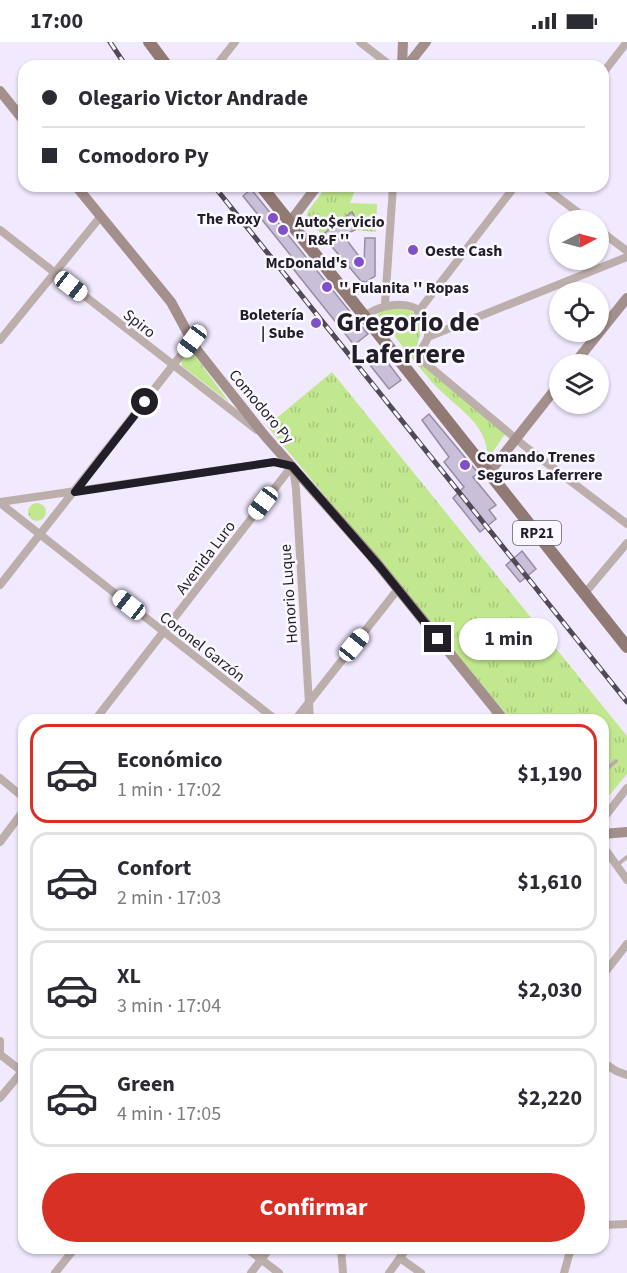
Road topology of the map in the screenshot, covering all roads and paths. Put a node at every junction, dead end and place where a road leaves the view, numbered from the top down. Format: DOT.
graph roads {
  1 [pos="149,42"];
  2 [pos="235,42"];
  3 [pos="360,42"];
  4 [pos="403,42"];
  5 [pos="426,42"];
  6 [pos="627,42"];
  7 [pos="162,60"];
  8 [pos="221,60"];
  9 [pos="383,60"];
  10 [pos="402,60"];
  11 [pos="412,60"];
  12 [pos="609,65"];
  13 [pos="0,91"];
  14 [pos="18,114"];
  15 [pos="81,192"];
  16 [pos="266,192"];
  17 [pos="312,192"];
  18 [pos="393,192"];
  19 [pos="510,192"];
  20 [pos="551,192"];
  21 [pos="575,210"];
  22 [pos="101,216"];
  23 [pos="290,222"];
  24 [pos="0,230"];
  25 [pos="609,237"];
  26 [pos="627,251"];
  27 [pos="627,257"];
  28 [pos="54,272"];
  29 [pos="627,298"];
  30 [pos="385,304"];
  31 [pos="418,312"];
  32 [pos="365,316"];
  33 [pos="428,337"];
  34 [pos="0,340"];
  35 [pos="192,341"];
  36 [pos="582,354"];
  37 [pos="173,366"];
  38 [pos="549,397"];
  39 [pos="265,436"];
  40 [pos="516,438"];
  41 [pos="292,466"];
  42 [pos="489,474"];
  43 [pos="75,492"];
  44 [pos="0,503"];
  45 [pos="627,524"];
  46 [pos="39,535"];
  47 [pos="627,543"];
  48 [pos="0,585"];
  49 [pos="398,590"];
  50 [pos="585,593"];
  51 [pos="164,633"];
  52 [pos="627,647"];
  53 [pos="309,701"];
  54 [pos="100,714"];
  55 [pos="268,714"];
  56 [pos="299,714"];
  57 [pos="310,714"];
  58 [pos="495,714"];
  59 [pos="616,761"];
  60 [pos="609,767"];
  61 [pos="0,778"];
  62 [pos="627,788"];
  63 [pos="18,793"];
  64 [pos="609,811"];
  65 [pos="18,818"];
  66 [pos="627,832"];
  67 [pos="609,834"];
  68 [pos="0,842"];
  69 [pos="609,855"];
  70 [pos="627,857"];
  71 [pos="616,865"];
  72 [pos="627,880"];
  73 [pos="627,944"];
  74 [pos="609,967"];
  75 [pos="0,1041"];
  76 [pos="1,1056"];
  77 [pos="609,1066"];
  78 [pos="18,1068"];
  79 [pos="627,1075"];
  80 [pos="18,1077"];
  81 [pos="0,1098"];
  82 [pos="627,1224"];
  83 [pos="609,1225"];
  84 [pos="70,1254"];
  85 [pos="254,1254"];
  86 [pos="266,1254"];
  87 [pos="341,1254"];
  88 [pos="403,1254"];
  89 [pos="570,1254"];
  90 [pos="400,1258"];
  91 [pos="261,1260"];
  92 [pos="55,1273"];
  93 [pos="251,1273"];
  94 [pos="279,1273"];
  95 [pos="343,1273"];
  96 [pos="389,1273"];
  97 [pos="421,1273"];
  98 [pos="564,1273"];
  1 -- 7 [label="main road"];
  2 -- 8 [label="street"];
  3 -- 9 [label="street"];
  4 -- 10 [label="main road"];
  5 -- 11 [label="main road"];
  6 -- 12 [label="street"];
  13 -- 14 [label="main road"];
  15 -- 22 [label="main road, Comodoro Py"];
  16 -- 23 [label="main road, RP21"];
  17 -- 23 [label="main road"];
  18 -- 30 [label="street"];
  19 -- 31 [label="street"];
  20 -- 21 [label="street"];
  22 -- 28 [label="street"];
  22 -- 35 [label="main road, Comodoro Py"];
  23 -- 32 [label="main road, RP21"];
  24 -- 28 [label="street, Spiro"];
  25 -- 26 [label="street"];
  27 -- 33 [label="street"];
  28 -- 34 [label="street"];
  28 -- 37 [label="street, Spiro"];
  29 -- 36 [label="main road"];
  30 -- 31 [label="street"];
  30 -- 32 [label="street"];
  31 -- 33 [label="street"];
  32 -- 42 [label="main road, RP21"];
  33 -- 40 [label="street"];
  35 -- 37 [label="street"];
  35 -- 39 [label="main road, Comodoro Py"];
  37 -- 39 [label="street, Spiro"];
  37 -- 43 [label="street"];
  38 -- 40 [label="main road"];
  39 -- 41 [label="main road, Comodoro Py"];
  40 -- 42 [label="main road"];
  40 -- 45 [label="street"];
  41 -- 43 [label="street"];
  41 -- 49 [label="main road, Comodoro Py"];
  41 -- 51 [label="street, Avenida Luro"];
  41 -- 53 [label="street, Honorio Luque"];
  42 -- 50 [label="main road, RP21"];
  43 -- 44 [label="street"];
  43 -- 46 [label="street"];
  44 -- 46 [label="street, Coronel Garzón"];
  46 -- 48 [label="street"];
  46 -- 51 [label="street, Coronel Garzón"];
  47 -- 50 [label="street"];
  49 -- 53 [label="street"];
  49 -- 58 [label="main road, Comodoro Py"];
  50 -- 52 [label="main road, RP21"];
  51 -- 54 [label="street, Avenida Luro"];
  51 -- 55 [label="street, Coronel Garzón"];
  53 -- 56 [label="street"];
  53 -- 57 [label="street, Honorio Luque"];
  59 -- 60 [label="lane"];
  61 -- 63 [label="street"];
  62 -- 64 [label="street"];
  65 -- 68 [label="street"];
  66 -- 67 [label="main road"];
  69 -- 71 [label="street"];
  70 -- 71 [label="lane"];
  71 -- 72 [label="street"];
  73 -- 74 [label="street"];
  75 -- 76 [label="street"];
  76 -- 78 [label="street"];
  77 -- 79 [label="street"];
  80 -- 81 [label="street"];
  82 -- 83 [label="street"];
  84 -- 92 [label="street"];
  85 -- 91 [label="street"];
  86 -- 91 [label="street"];
  87 -- 95 [label="street"];
  88 -- 90 [label="street"];
  89 -- 98 [label="street"];
  90 -- 96 [label="street"];
  90 -- 97 [label="street"];
  91 -- 93 [label="street"];
  91 -- 94 [label="street"];
}
